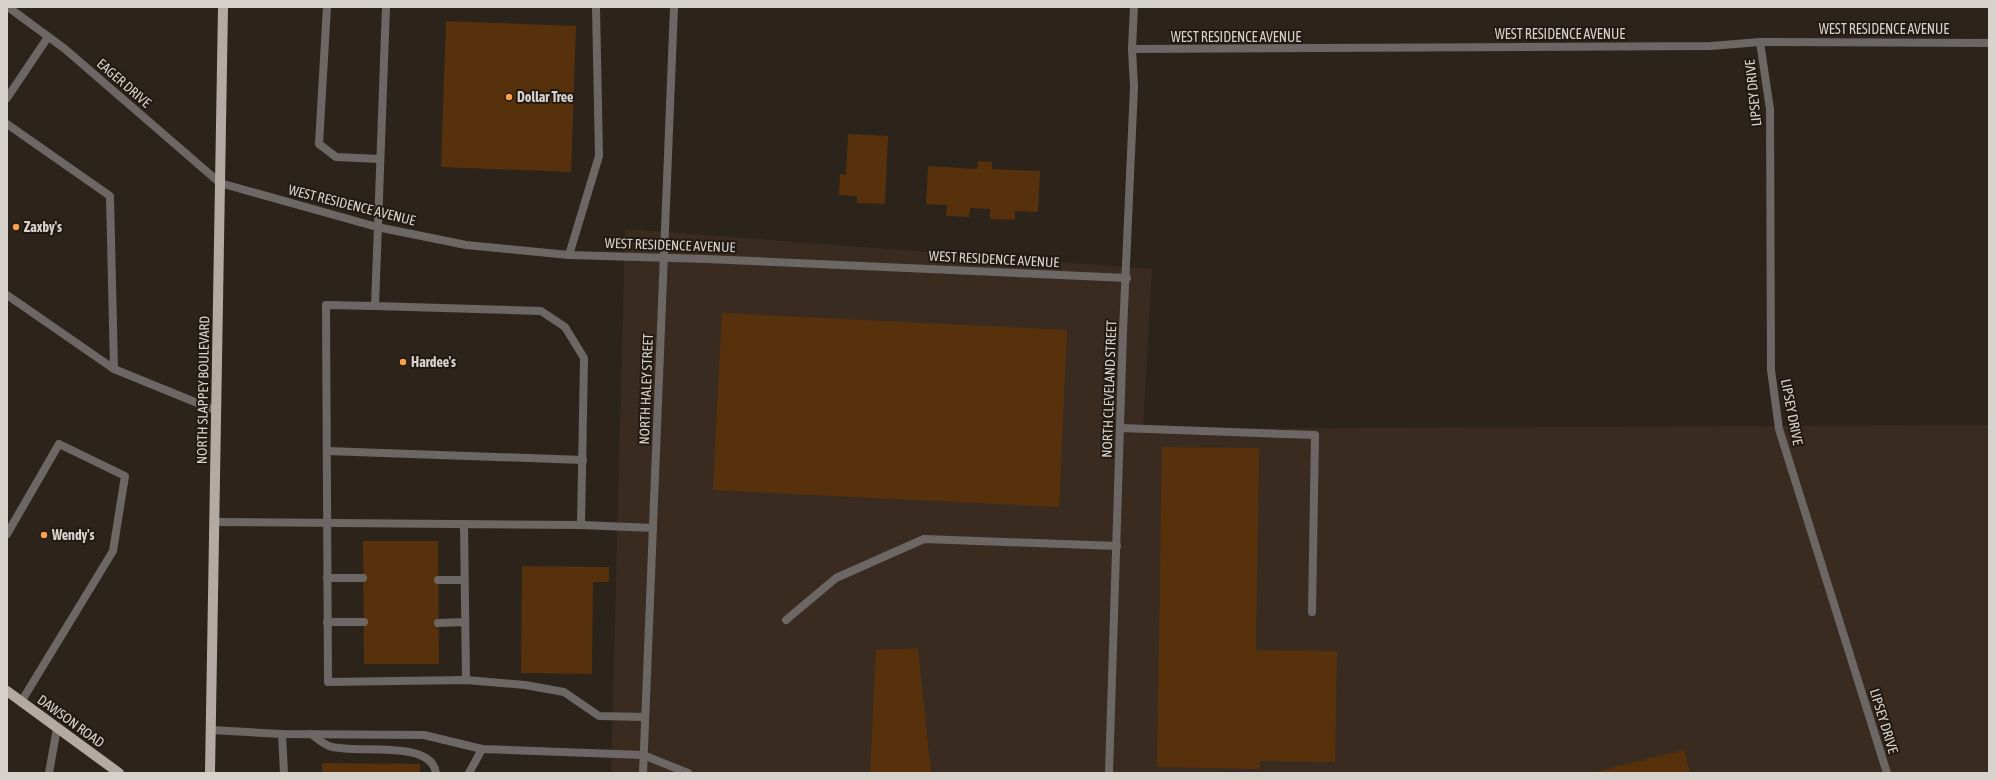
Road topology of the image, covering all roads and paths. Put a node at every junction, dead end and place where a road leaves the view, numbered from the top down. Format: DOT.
graph roads {
  1 [pos="8,7"];
  2 [pos="223,7"];
  3 [pos="327,7"];
  4 [pos="386,7"];
  5 [pos="596,7"];
  6 [pos="674,7"];
  7 [pos="1134,7"];
  8 [pos="48,37"];
  9 [pos="1760,42"];
  10 [pos="1989,43"];
  11 [pos="1132,50"];
  12 [pos="7,98"];
  13 [pos="7,124"];
  14 [pos="380,159"];
  15 [pos="220,183"];
  16 [pos="377,227"];
  17 [pos="569,255"];
  18 [pos="664,259"];
  19 [pos="1127,278"];
  20 [pos="7,295"];
  21 [pos="375,306"];
  22 [pos="114,369"];
  23 [pos="217,411"];
  24 [pos="1120,428"];
  25 [pos="326,451"];
  26 [pos="583,460"];
  27 [pos="215,522"];
  28 [pos="327,523"];
  29 [pos="464,524"];
  30 [pos="582,525"];
  31 [pos="653,528"];
  32 [pos="7,534"];
  33 [pos="1117,546"];
  34 [pos="327,578"];
  35 [pos="363,578"];
  36 [pos="438,580"];
  37 [pos="464,580"];
  38 [pos="1312,612"];
  39 [pos="786,620"];
  40 [pos="327,622"];
  41 [pos="364,622"];
  42 [pos="465,622"];
  43 [pos="438,623"];
  44 [pos="466,680"];
  45 [pos="7,691"];
  46 [pos="21,702"];
  47 [pos="645,716"];
  48 [pos="57,728"];
  49 [pos="211,730"];
  50 [pos="282,734"];
  51 [pos="311,734"];
  52 [pos="482,748"];
  53 [pos="644,754"];
  54 [pos="50,773"];
  55 [pos="119,773"];
  56 [pos="210,773"];
  57 [pos="284,773"];
  58 [pos="436,773"];
  59 [pos="469,773"];
  60 [pos="643,773"];
  61 [pos="688,773"];
  62 [pos="1109,773"];
  63 [pos="1887,773"];
  1 -- 8 [label="street, EAGER DRIVE"];
  2 -- 15 [label="main road, NORTH SLAPPEY BOULEVARD"];
  3 -- 14 [label="street"];
  4 -- 14 [label="street"];
  5 -- 17 [label="street"];
  6 -- 18 [label="street, NORTH HALEY STREET"];
  7 -- 11 [label="street, NORTH CLEVELAND STREET"];
  8 -- 12 [label="street"];
  8 -- 15 [label="street, EAGER DRIVE"];
  9 -- 10 [label="street, WEST RESIDENCE AVENUE"];
  9 -- 11 [label="street, WEST RESIDENCE AVENUE"];
  9 -- 63 [label="street, LIPSEY DRIVE"];
  11 -- 19 [label="street, NORTH CLEVELAND STREET"];
  13 -- 22 [label="street"];
  14 -- 16 [label="street"];
  15 -- 16 [label="street, WEST RESIDENCE AVENUE"];
  15 -- 23 [label="main road, NORTH SLAPPEY BOULEVARD"];
  16 -- 17 [label="street, WEST RESIDENCE AVENUE"];
  16 -- 21 [label="street"];
  17 -- 18 [label="street, WEST RESIDENCE AVENUE"];
  18 -- 19 [label="street, WEST RESIDENCE AVENUE"];
  18 -- 31 [label="street, NORTH HALEY STREET"];
  19 -- 24 [label="street, NORTH CLEVELAND STREET"];
  20 -- 22 [label="street"];
  21 -- 25 [label="street"];
  21 -- 26 [label="street"];
  22 -- 23 [label="street"];
  23 -- 27 [label="main road, NORTH SLAPPEY BOULEVARD"];
  24 -- 33 [label="street, NORTH CLEVELAND STREET"];
  24 -- 38 [label="street"];
  25 -- 26 [label="street"];
  25 -- 28 [label="street"];
  26 -- 30 [label="street"];
  27 -- 28 [label="street"];
  27 -- 49 [label="main road, NORTH SLAPPEY BOULEVARD"];
  28 -- 29 [label="street"];
  28 -- 34 [label="street"];
  29 -- 30 [label="street"];
  29 -- 37 [label="street"];
  30 -- 31 [label="street"];
  31 -- 47 [label="street, NORTH HALEY STREET"];
  32 -- 46 [label="street"];
  33 -- 39 [label="street"];
  33 -- 62 [label="street, NORTH CLEVELAND STREET"];
  34 -- 35 [label="street"];
  34 -- 40 [label="street"];
  36 -- 37 [label="street"];
  37 -- 42 [label="street"];
  40 -- 41 [label="street"];
  40 -- 44 [label="street"];
  42 -- 43 [label="street"];
  42 -- 44 [label="street"];
  44 -- 47 [label="street"];
  45 -- 46 [label="main road, DAWSON ROAD"];
  46 -- 48 [label="main road, DAWSON ROAD"];
  47 -- 53 [label="street, NORTH HALEY STREET"];
  48 -- 54 [label="street"];
  48 -- 55 [label="main road, DAWSON ROAD"];
  49 -- 50 [label="street"];
  49 -- 56 [label="main road, NORTH SLAPPEY BOULEVARD"];
  50 -- 51 [label="street"];
  50 -- 57 [label="street"];
  51 -- 52 [label="street"];
  51 -- 58 [label="street"];
  52 -- 53 [label="street"];
  52 -- 59 [label="street"];
  53 -- 60 [label="street, NORTH HALEY STREET"];
  53 -- 61 [label="street"];
}
